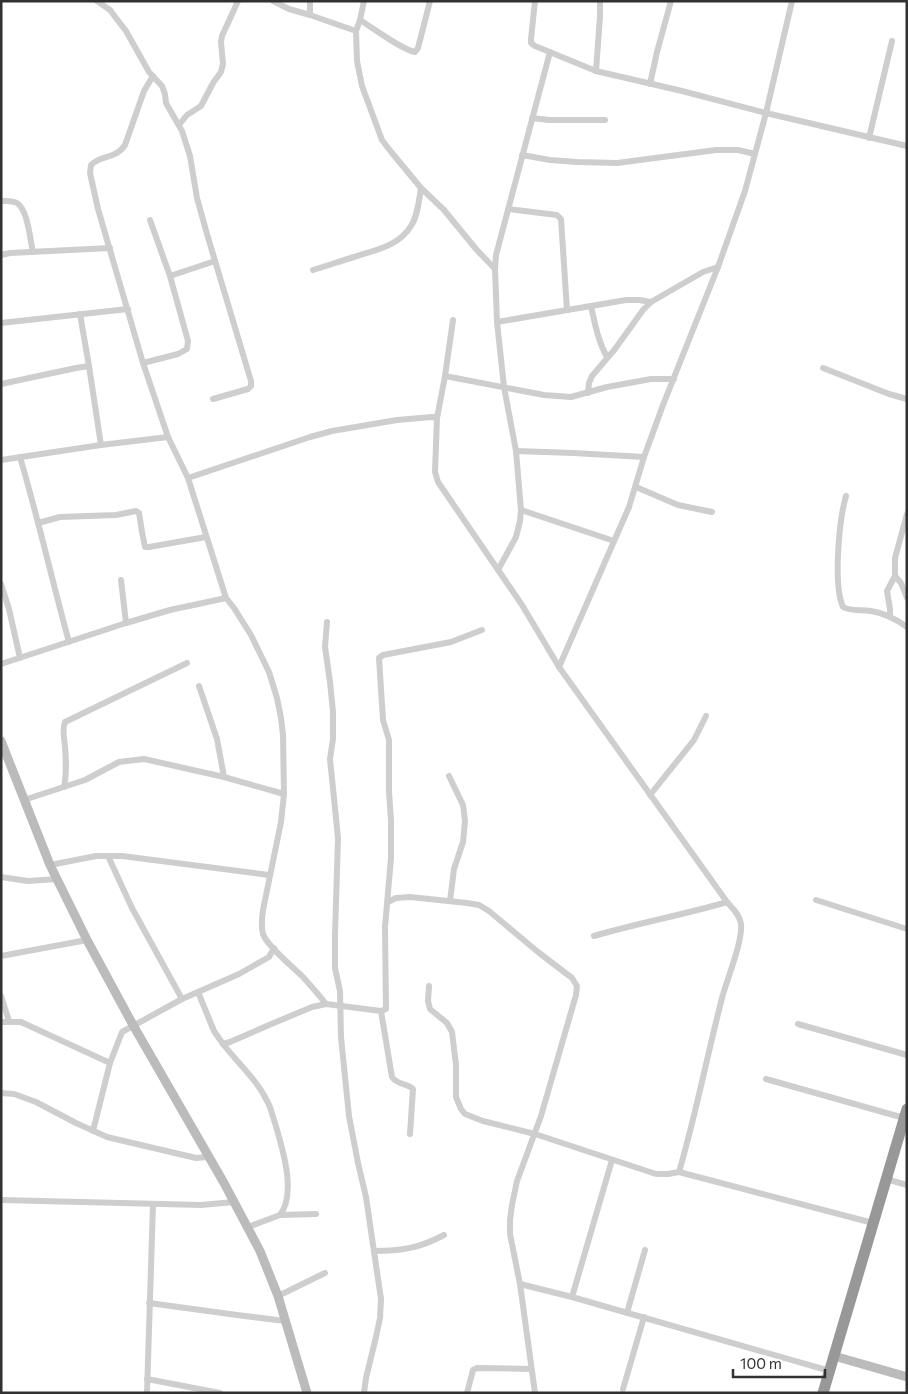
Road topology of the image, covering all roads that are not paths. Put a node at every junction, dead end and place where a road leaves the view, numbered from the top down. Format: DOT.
graph roads {
  1 [pos="97,1"];
  2 [pos="238,1"];
  3 [pos="273,1"];
  4 [pos="310,1"];
  5 [pos="364,1"];
  6 [pos="430,1"];
  7 [pos="535,1"];
  8 [pos="600,1"];
  9 [pos="671,1"];
  10 [pos="792,1"];
  11 [pos="310,15"];
  12 [pos="360,20"];
  13 [pos="356,32"];
  14 [pos="892,41"];
  15 [pos="550,52"];
  16 [pos="596,71"];
  17 [pos="153,76"];
  18 [pos="650,84"];
  19 [pos="766,114"];
  20 [pos="532,118"];
  21 [pos="605,120"];
  22 [pos="178,123"];
  23 [pos="869,138"];
  24 [pos="907,146"];
  25 [pos="522,154"];
  26 [pos="755,154"];
  27 [pos="421,188"];
  28 [pos="1,201"];
  29 [pos="508,209"];
  30 [pos="150,220"];
  31 [pos="110,248"];
  32 [pos="33,252"];
  33 [pos="1,255"];
  34 [pos="215,261"];
  35 [pos="718,267"];
  36 [pos="495,269"];
  37 [pos="313,270"];
  38 [pos="170,276"];
  39 [pos="651,302"];
  40 [pos="591,306"];
  41 [pos="128,309"];
  42 [pos="568,310"];
  43 [pos="80,314"];
  44 [pos="453,320"];
  45 [pos="497,322"];
  46 [pos="1,323"];
  47 [pos="608,357"];
  48 [pos="143,363"];
  49 [pos="89,366"];
  50 [pos="824,368"];
  51 [pos="445,376"];
  52 [pos="674,378"];
  53 [pos="1,384"];
  54 [pos="504,387"];
  55 [pos="588,393"];
  56 [pos="213,399"];
  57 [pos="907,399"];
  58 [pos="436,418"];
  59 [pos="168,437"];
  60 [pos="101,445"];
  61 [pos="516,451"];
  62 [pos="20,457"];
  63 [pos="644,458"];
  64 [pos="1,460"];
  65 [pos="188,478"];
  66 [pos="636,487"];
  67 [pos="846,496"];
  68 [pos="521,510"];
  69 [pos="712,512"];
  70 [pos="907,514"];
  71 [pos="38,523"];
  72 [pos="206,537"];
  73 [pos="614,541"];
  74 [pos="498,570"];
  75 [pos="895,576"];
  76 [pos="121,580"];
  77 [pos="1,584"];
  78 [pos="226,598"];
  79 [pos="907,598"];
  80 [pos="890,617"];
  81 [pos="327,622"];
  82 [pos="126,623"];
  83 [pos="907,627"];
  84 [pos="482,630"];
  85 [pos="69,642"];
  86 [pos="20,658"];
  87 [pos="186,663"];
  88 [pos="1,664"];
  89 [pos="559,667"];
  90 [pos="199,686"];
  91 [pos="706,716"];
  92 [pos="1,741"];
  93 [pos="3,752"];
  94 [pos="449,776"];
  95 [pos="224,777"];
  96 [pos="64,787"];
  97 [pos="284,794"];
  98 [pos="650,795"];
  99 [pos="24,800"];
  100 [pos="108,856"];
  101 [pos="50,864"];
  102 [pos="269,875"];
  103 [pos="1,877"];
  104 [pos="57,879"];
  105 [pos="816,900"];
  106 [pos="450,901"];
  107 [pos="388,902"];
  108 [pos="727,902"];
  109 [pos="907,929"];
  110 [pos="594,936"];
  111 [pos="87,940"];
  112 [pos="274,948"];
  113 [pos="1,956"];
  114 [pos="269,957"];
  115 [pos="285,961"];
  116 [pos="429,986"];
  117 [pos="198,992"];
  118 [pos="1,996"];
  119 [pos="182,999"];
  120 [pos="326,1004"];
  121 [pos="340,1005"];
  122 [pos="381,1011"];
  123 [pos="9,1021"];
  124 [pos="1,1022"];
  125 [pos="798,1024"];
  126 [pos="133,1025"];
  127 [pos="222,1044"];
  128 [pos="907,1055"];
  129 [pos="110,1063"];
  130 [pos="766,1079"];
  131 [pos="1,1093"];
  132 [pos="906,1113"];
  133 [pos="93,1131"];
  134 [pos="410,1134"];
  135 [pos="535,1134"];
  136 [pos="208,1157"];
  137 [pos="612,1160"];
  138 [pos="679,1172"];
  139 [pos="886,1179"];
  140 [pos="907,1185"];
  141 [pos="1,1200"];
  142 [pos="234,1202"];
  143 [pos="153,1204"];
  144 [pos="316,1214"];
  145 [pos="280,1215"];
  146 [pos="873,1223"];
  147 [pos="248,1227"];
  148 [pos="444,1235"];
  149 [pos="645,1250"];
  150 [pos="374,1251"];
  151 [pos="325,1273"];
  152 [pos="520,1284"];
  153 [pos="278,1296"];
  154 [pos="572,1297"];
  155 [pos="149,1303"];
  156 [pos="627,1313"];
  157 [pos="644,1318"];
  158 [pos="285,1320"];
  159 [pos="834,1356"];
  160 [pos="531,1369"];
  161 [pos="830,1371"];
  162 [pos="907,1377"];
  163 [pos="147,1379"];
  164 [pos="623,1389"];
  165 [pos="147,1393"];
  166 [pos="220,1393"];
  167 [pos="306,1393"];
  168 [pos="364,1393"];
  169 [pos="467,1393"];
  170 [pos="535,1393"];
  171 [pos="823,1393"];
  1 -- 17 [label="street"];
  2 -- 22 [label="street"];
  3 -- 11 [label="street"];
  4 -- 11 [label="street"];
  5 -- 12 [label="street"];
  6 -- 12 [label="street"];
  7 -- 15 [label="street"];
  8 -- 16 [label="street"];
  9 -- 18 [label="street"];
  10 -- 19 [label="street"];
  11 -- 13 [label="street"];
  12 -- 13 [label="street"];
  13 -- 27 [label="street"];
  14 -- 23 [label="street"];
  15 -- 16 [label="street"];
  15 -- 20 [label="street"];
  16 -- 18 [label="street"];
  17 -- 22 [label="street"];
  17 -- 31 [label="street"];
  18 -- 19 [label="street"];
  19 -- 23 [label="street"];
  19 -- 26 [label="street"];
  20 -- 21 [label="street"];
  20 -- 25 [label="street"];
  22 -- 34 [label="street"];
  23 -- 24 [label="street"];
  25 -- 26 [label="street"];
  25 -- 29 [label="street"];
  26 -- 35 [label="street"];
  27 -- 36 [label="street"];
  27 -- 37 [label="street"];
  28 -- 32 [label="street"];
  29 -- 36 [label="street"];
  29 -- 42 [label="street"];
  30 -- 38 [label="street"];
  31 -- 32 [label="street"];
  31 -- 41 [label="street"];
  32 -- 33 [label="street"];
  34 -- 38 [label="street"];
  34 -- 56 [label="street"];
  35 -- 39 [label="street"];
  35 -- 52 [label="street"];
  36 -- 45 [label="street"];
  38 -- 48 [label="street"];
  39 -- 40 [label="street"];
  39 -- 47 [label="street"];
  40 -- 42 [label="street"];
  40 -- 47 [label="street"];
  41 -- 43 [label="street"];
  41 -- 48 [label="street"];
  42 -- 45 [label="street"];
  43 -- 46 [label="street"];
  43 -- 49 [label="street"];
  44 -- 51 [label="street"];
  45 -- 54 [label="street"];
  47 -- 55 [label="street"];
  48 -- 59 [label="street"];
  49 -- 53 [label="street"];
  49 -- 60 [label="street"];
  50 -- 57 [label="street"];
  51 -- 54 [label="street"];
  51 -- 58 [label="street"];
  52 -- 55 [label="street"];
  52 -- 63 [label="street"];
  54 -- 55 [label="street"];
  54 -- 61 [label="street"];
  58 -- 65 [label="street"];
  58 -- 74 [label="street"];
  59 -- 60 [label="street"];
  59 -- 65 [label="street"];
  60 -- 62 [label="street"];
  61 -- 63 [label="street"];
  61 -- 68 [label="street"];
  62 -- 64 [label="street"];
  62 -- 71 [label="street"];
  63 -- 66 [label="street"];
  65 -- 72 [label="street"];
  66 -- 69 [label="street"];
  66 -- 73 [label="street"];
  67 -- 80 [label="street"];
  68 -- 73 [label="street"];
  68 -- 74 [label="street"];
  70 -- 75 [label="street"];
  71 -- 72 [label="street"];
  71 -- 85 [label="street"];
  72 -- 78 [label="street"];
  73 -- 89 [label="street"];
  74 -- 89 [label="street"];
  75 -- 79 [label="street"];
  75 -- 80 [label="street"];
  76 -- 82 [label="street"];
  77 -- 86 [label="street"];
  78 -- 82 [label="street"];
  78 -- 97 [label="street"];
  80 -- 83 [label="street"];
  81 -- 121 [label="street"];
  82 -- 85 [label="street"];
  84 -- 107 [label="street"];
  85 -- 86 [label="street"];
  86 -- 88 [label="street"];
  87 -- 96 [label="street"];
  89 -- 98 [label="street"];
  90 -- 95 [label="street"];
  91 -- 98 [label="street"];
  92 -- 93 [label="street"];
  93 -- 99 [label="street"];
  94 -- 106 [label="street"];
  95 -- 96 [label="street"];
  95 -- 97 [label="street"];
  96 -- 99 [label="street"];
  97 -- 102 [label="street"];
  98 -- 108 [label="street"];
  99 -- 101 [label="street"];
  100 -- 101 [label="street"];
  100 -- 102 [label="street"];
  100 -- 119 [label="street"];
  101 -- 104 [label="street"];
  102 -- 112 [label="street"];
  103 -- 104 [label="street"];
  104 -- 111 [label="street"];
  105 -- 109 [label="street"];
  106 -- 107 [label="street"];
  106 -- 135 [label="street"];
  107 -- 122 [label="street"];
  108 -- 110 [label="street"];
  108 -- 138 [label="street"];
  111 -- 113 [label="street"];
  111 -- 126 [label="street"];
  112 -- 114 [label="street"];
  112 -- 115 [label="street"];
  114 -- 115 [label="street"];
  114 -- 117 [label="street"];
  115 -- 120 [label="street"];
  116 -- 135 [label="street"];
  117 -- 119 [label="street"];
  117 -- 127 [label="street"];
  118 -- 123 [label="street"];
  119 -- 126 [label="street"];
  120 -- 121 [label="street"];
  120 -- 127 [label="street"];
  121 -- 122 [label="street"];
  121 -- 150 [label="street"];
  122 -- 134 [label="street"];
  123 -- 124 [label="street"];
  123 -- 129 [label="street"];
  125 -- 128 [label="street"];
  126 -- 129 [label="street"];
  126 -- 136 [label="street"];
  127 -- 145 [label="street"];
  129 -- 133 [label="street"];
  130 -- 132 [label="street"];
  131 -- 133 [label="street"];
  132 -- 139 [label="highway"];
  133 -- 136 [label="street"];
  135 -- 137 [label="street"];
  135 -- 152 [label="street"];
  136 -- 142 [label="street"];
  137 -- 138 [label="street"];
  137 -- 154 [label="street"];
  138 -- 146 [label="street"];
  139 -- 140 [label="street"];
  139 -- 146 [label="highway"];
  141 -- 143 [label="street"];
  142 -- 143 [label="street"];
  142 -- 147 [label="street"];
  143 -- 155 [label="street"];
  144 -- 145 [label="street"];
  145 -- 147 [label="street"];
  146 -- 159 [label="highway"];
  147 -- 153 [label="street"];
  148 -- 150 [label="street"];
  149 -- 156 [label="street"];
  150 -- 168 [label="street"];
  151 -- 153 [label="street"];
  152 -- 154 [label="street"];
  152 -- 160 [label="street"];
  153 -- 158 [label="street"];
  154 -- 156 [label="street"];
  155 -- 158 [label="street"];
  155 -- 163 [label="street"];
  156 -- 157 [label="street"];
  157 -- 161 [label="street"];
  157 -- 164 [label="street"];
  158 -- 167 [label="street"];
  159 -- 161 [label="highway"];
  159 -- 162 [label="street"];
  160 -- 169 [label="street"];
  160 -- 170 [label="street"];
  161 -- 171 [label="highway"];
  163 -- 165 [label="street"];
  163 -- 166 [label="street"];
}
